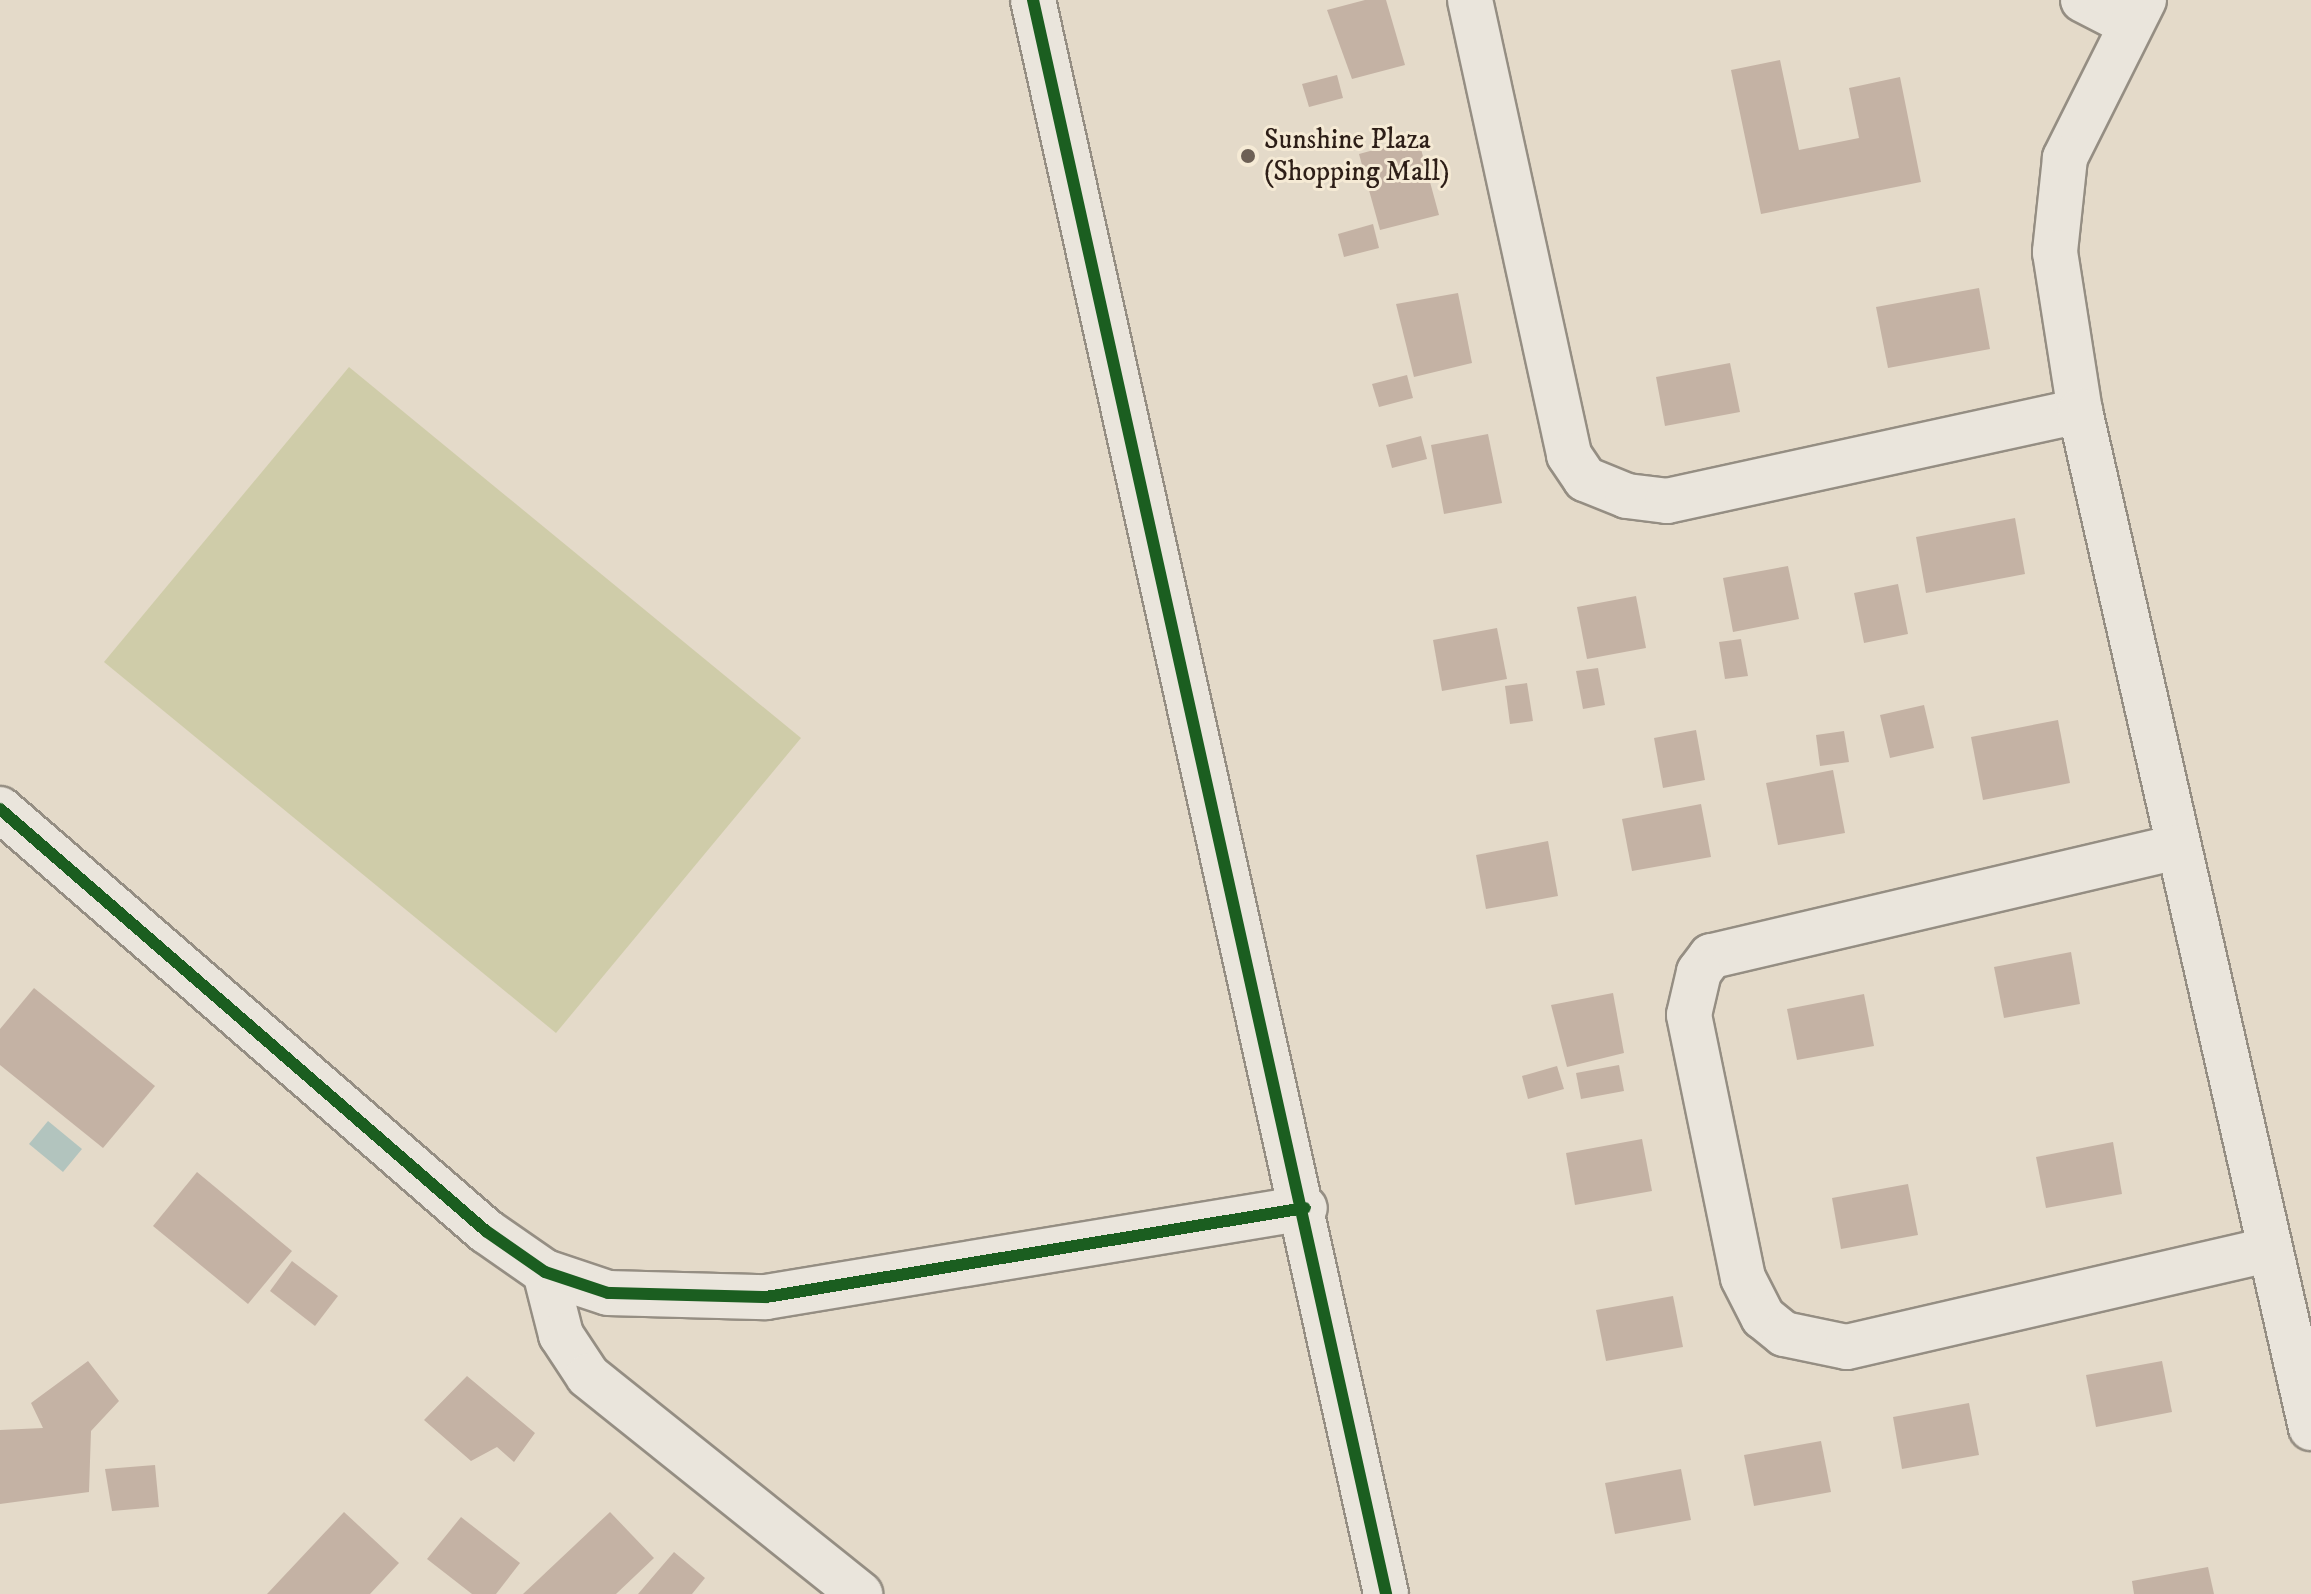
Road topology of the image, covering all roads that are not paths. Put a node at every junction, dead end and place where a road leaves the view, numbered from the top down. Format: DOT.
graph roads {
  1 [pos="1033,0"];
  2 [pos="1470,0"];
  3 [pos="2083,0"];
  4 [pos="2137,12"];
  5 [pos="2080,411"];
  6 [pos="1,812"];
  7 [pos="2177,847"];
  8 [pos="1305,1208"];
  9 [pos="2270,1249"];
  10 [pos="545,1272"];
  11 [pos="2311,1428"];
  12 [pos="860,1594"];
  13 [pos="1386,1594"];
  1 -- 8 [label="street"];
  2 -- 5 [label="street"];
  3 -- 4 [label="street"];
  4 -- 5 [label="street"];
  5 -- 7 [label="street"];
  6 -- 10 [label="street"];
  7 -- 9 [label="street"];
  7 -- 9 [label="street"];
  8 -- 10 [label="street"];
  8 -- 13 [label="street"];
  9 -- 11 [label="street"];
  10 -- 12 [label="street"];
}
